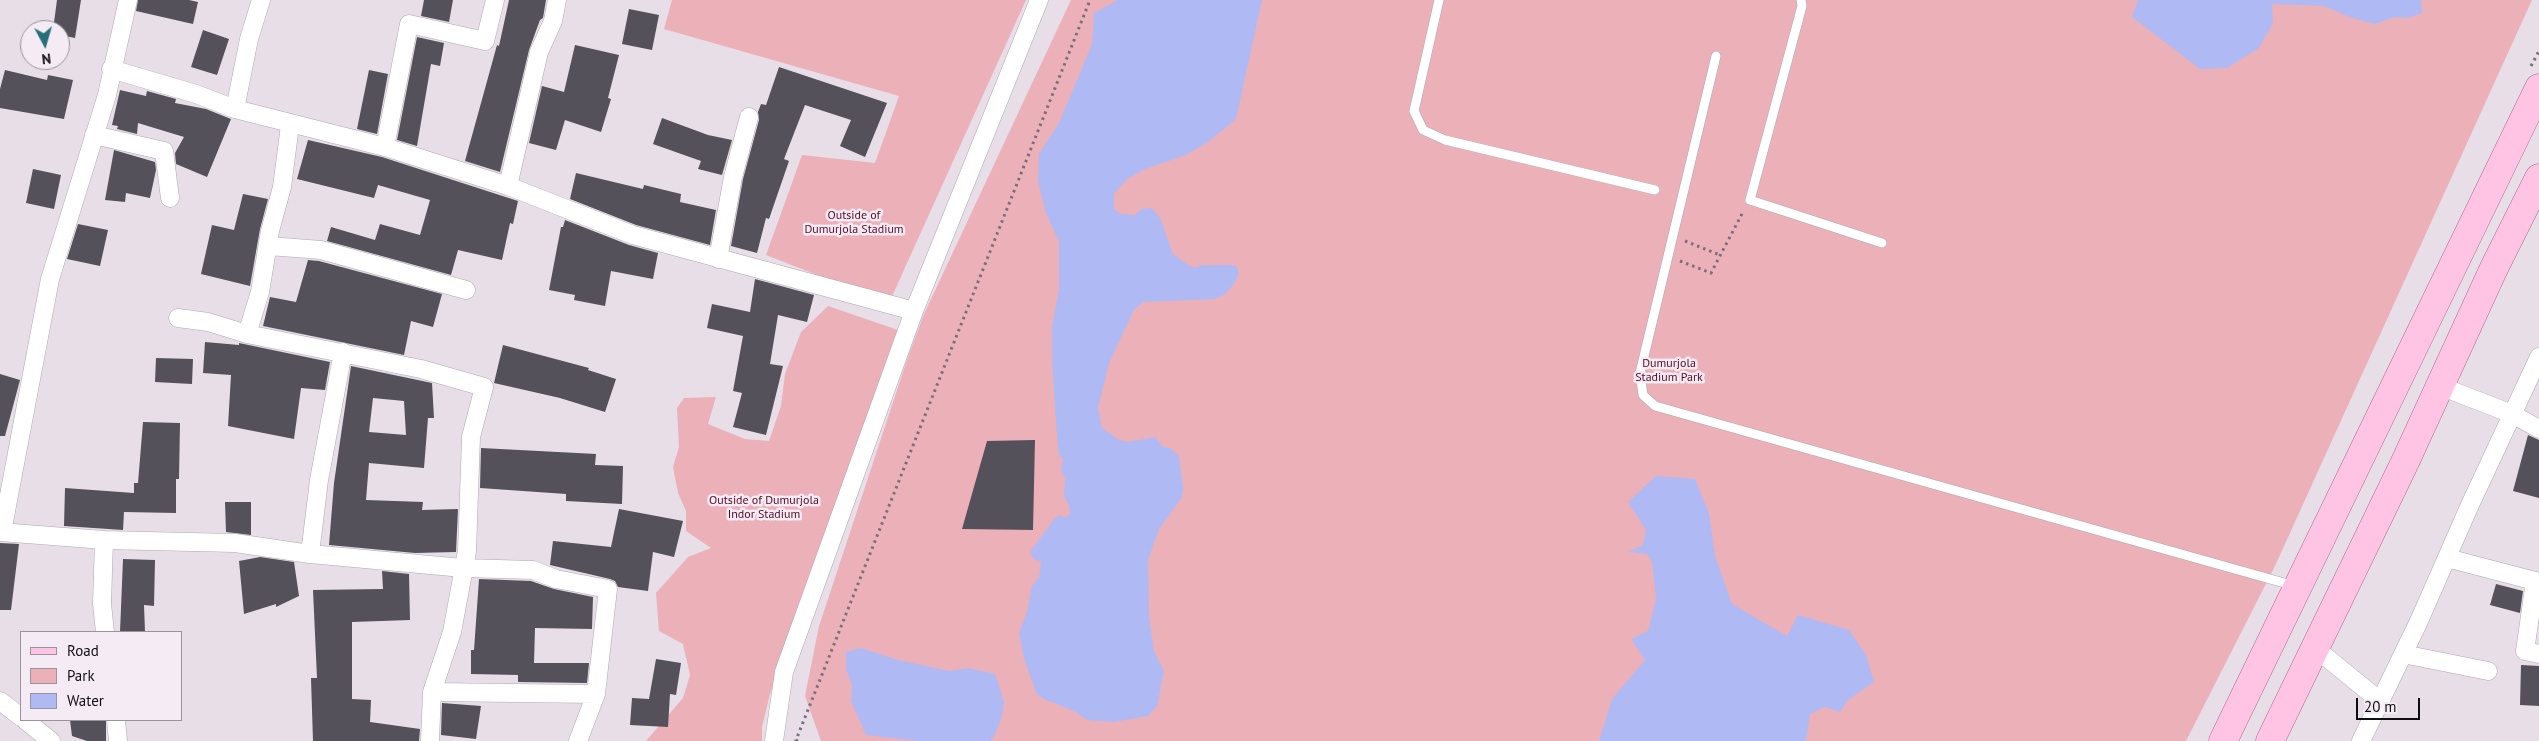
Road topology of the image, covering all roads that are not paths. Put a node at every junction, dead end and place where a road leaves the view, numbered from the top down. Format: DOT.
graph roads {
  1 [pos="128,0"];
  2 [pos="261,0"];
  3 [pos="495,0"];
  4 [pos="556,0"];
  5 [pos="1039,0"];
  6 [pos="1439,0"];
  7 [pos="1801,0"];
  8 [pos="1716,56"];
  9 [pos="111,69"];
  10 [pos="2539,88"];
  11 [pos="235,109"];
  12 [pos="749,117"];
  13 [pos="290,125"];
  14 [pos="94,135"];
  15 [pos="386,147"];
  16 [pos="2539,178"];
  17 [pos="508,186"];
  18 [pos="1655,190"];
  19 [pos="170,198"];
  20 [pos="1882,243"];
  21 [pos="269,246"];
  22 [pos="718,259"];
  23 [pos="466,290"];
  24 [pos="914,311"];
  25 [pos="178,318"];
  26 [pos="247,334"];
  27 [pos="343,352"];
  28 [pos="2539,358"];
  29 [pos="2440,386"];
  30 [pos="2512,414"];
  31 [pos="2539,429"];
  32 [pos="1,532"];
  33 [pos="104,540"];
  34 [pos="310,554"];
  35 [pos="2446,558"];
  36 [pos="463,568"];
  37 [pos="2298,587"];
  38 [pos="105,631"];
  39 [pos="2315,648"];
  40 [pos="2403,654"];
  41 [pos="2539,654"];
  42 [pos="2488,670"];
  43 [pos="432,692"];
  44 [pos="596,694"];
  45 [pos="0,701"];
  46 [pos="2380,701"];
  47 [pos="20,716"];
  48 [pos="26,721"];
  49 [pos="116,721"];
  50 [pos="52,741"];
  51 [pos="118,741"];
  52 [pos="430,741"];
  53 [pos="578,741"];
  54 [pos="774,741"];
  55 [pos="2223,741"];
  56 [pos="2270,741"];
  57 [pos="2361,741"];
  1 -- 9 [label="street"];
  2 -- 11 [label="street"];
  3 -- 15 [label="street"];
  4 -- 17 [label="street"];
  5 -- 24 [label="street"];
  6 -- 18 [label="lane"];
  7 -- 20 [label="lane"];
  8 -- 37 [label="lane"];
  9 -- 11 [label="street"];
  9 -- 14 [label="street"];
  10 -- 37 [label="main road"];
  11 -- 13 [label="street"];
  12 -- 22 [label="street"];
  13 -- 15 [label="street"];
  13 -- 21 [label="street"];
  14 -- 19 [label="street"];
  14 -- 32 [label="street"];
  15 -- 17 [label="street"];
  16 -- 29 [label="main road"];
  17 -- 22 [label="street"];
  21 -- 23 [label="street"];
  21 -- 26 [label="street"];
  22 -- 24 [label="street"];
  24 -- 54 [label="street"];
  25 -- 26 [label="street"];
  26 -- 27 [label="street"];
  27 -- 34 [label="street"];
  27 -- 36 [label="street"];
  28 -- 30 [label="street"];
  29 -- 30 [label="street"];
  29 -- 39 [label="main road"];
  30 -- 31 [label="street"];
  30 -- 35 [label="street"];
  32 -- 33 [label="street"];
  33 -- 34 [label="street"];
  33 -- 38 [label="street"];
  34 -- 36 [label="street"];
  35 -- 40 [label="street"];
  35 -- 41 [label="street"];
  36 -- 43 [label="street"];
  36 -- 44 [label="street"];
  37 -- 55 [label="main road"];
  39 -- 46 [label="street"];
  39 -- 56 [label="main road"];
  40 -- 42 [label="street"];
  40 -- 46 [label="street"];
  43 -- 44 [label="street"];
  43 -- 52 [label="street"];
  44 -- 53 [label="street"];
  45 -- 47 [label="street"];
  46 -- 57 [label="street"];
  48 -- 50 [label="street"];
  49 -- 51 [label="street"];
}
